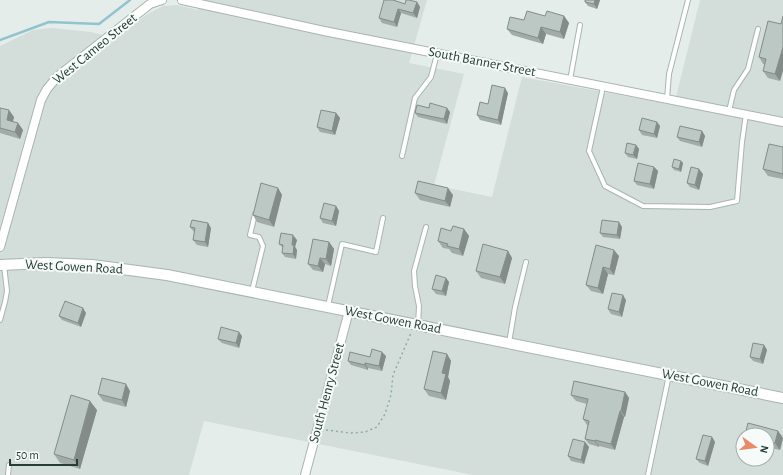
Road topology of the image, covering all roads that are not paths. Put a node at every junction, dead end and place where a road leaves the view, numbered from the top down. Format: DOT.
graph roads {
  1 [pos="162,0"];
  2 [pos="182,0"];
  3 [pos="688,0"];
  4 [pos="580,25"];
  5 [pos="758,29"];
  6 [pos="437,53"];
  7 [pos="570,80"];
  8 [pos="604,86"];
  9 [pos="667,99"];
  10 [pos="729,111"];
  11 [pos="746,114"];
  12 [pos="783,122"];
  13 [pos="402,156"];
  14 [pos="256,212"];
  15 [pos="383,218"];
  16 [pos="426,227"];
  17 [pos="0,247"];
  18 [pos="526,262"];
  19 [pos="2,265"];
  20 [pos="252,292"];
  21 [pos="328,307"];
  22 [pos="349,311"];
  23 [pos="0,320"];
  24 [pos="416,324"];
  25 [pos="509,343"];
  26 [pos="669,375"];
  27 [pos="783,398"];
  28 [pos="8,465"];
  29 [pos="8,475"];
  30 [pos="305,475"];
  31 [pos="648,475"];
  1 -- 17 [label="street, West Cameo Street"];
  2 -- 6 [label="street, South Banner Street"];
  3 -- 9 [label="lane"];
  4 -- 7 [label="lane"];
  5 -- 10 [label="lane"];
  6 -- 7 [label="street, South Banner Street"];
  6 -- 13 [label="lane"];
  7 -- 8 [label="street, South Banner Street"];
  8 -- 9 [label="street, South Banner Street"];
  8 -- 11 [label="lane"];
  9 -- 10 [label="street, South Banner Street"];
  10 -- 11 [label="street, South Banner Street"];
  11 -- 12 [label="street, South Banner Street"];
  14 -- 20 [label="lane"];
  15 -- 21 [label="lane"];
  16 -- 24 [label="lane"];
  18 -- 25 [label="lane"];
  19 -- 20 [label="street, West Gowen Road"];
  19 -- 23 [label="lane"];
  20 -- 21 [label="street, West Gowen Road"];
  21 -- 22 [label="street, West Gowen Road"];
  22 -- 24 [label="street, West Gowen Road"];
  22 -- 30 [label="street, South Henry Street"];
  24 -- 25 [label="street, West Gowen Road"];
  25 -- 26 [label="street, West Gowen Road"];
  26 -- 27 [label="street, West Gowen Road"];
  26 -- 31 [label="lane"];
  28 -- 29 [label="lane"];
}
